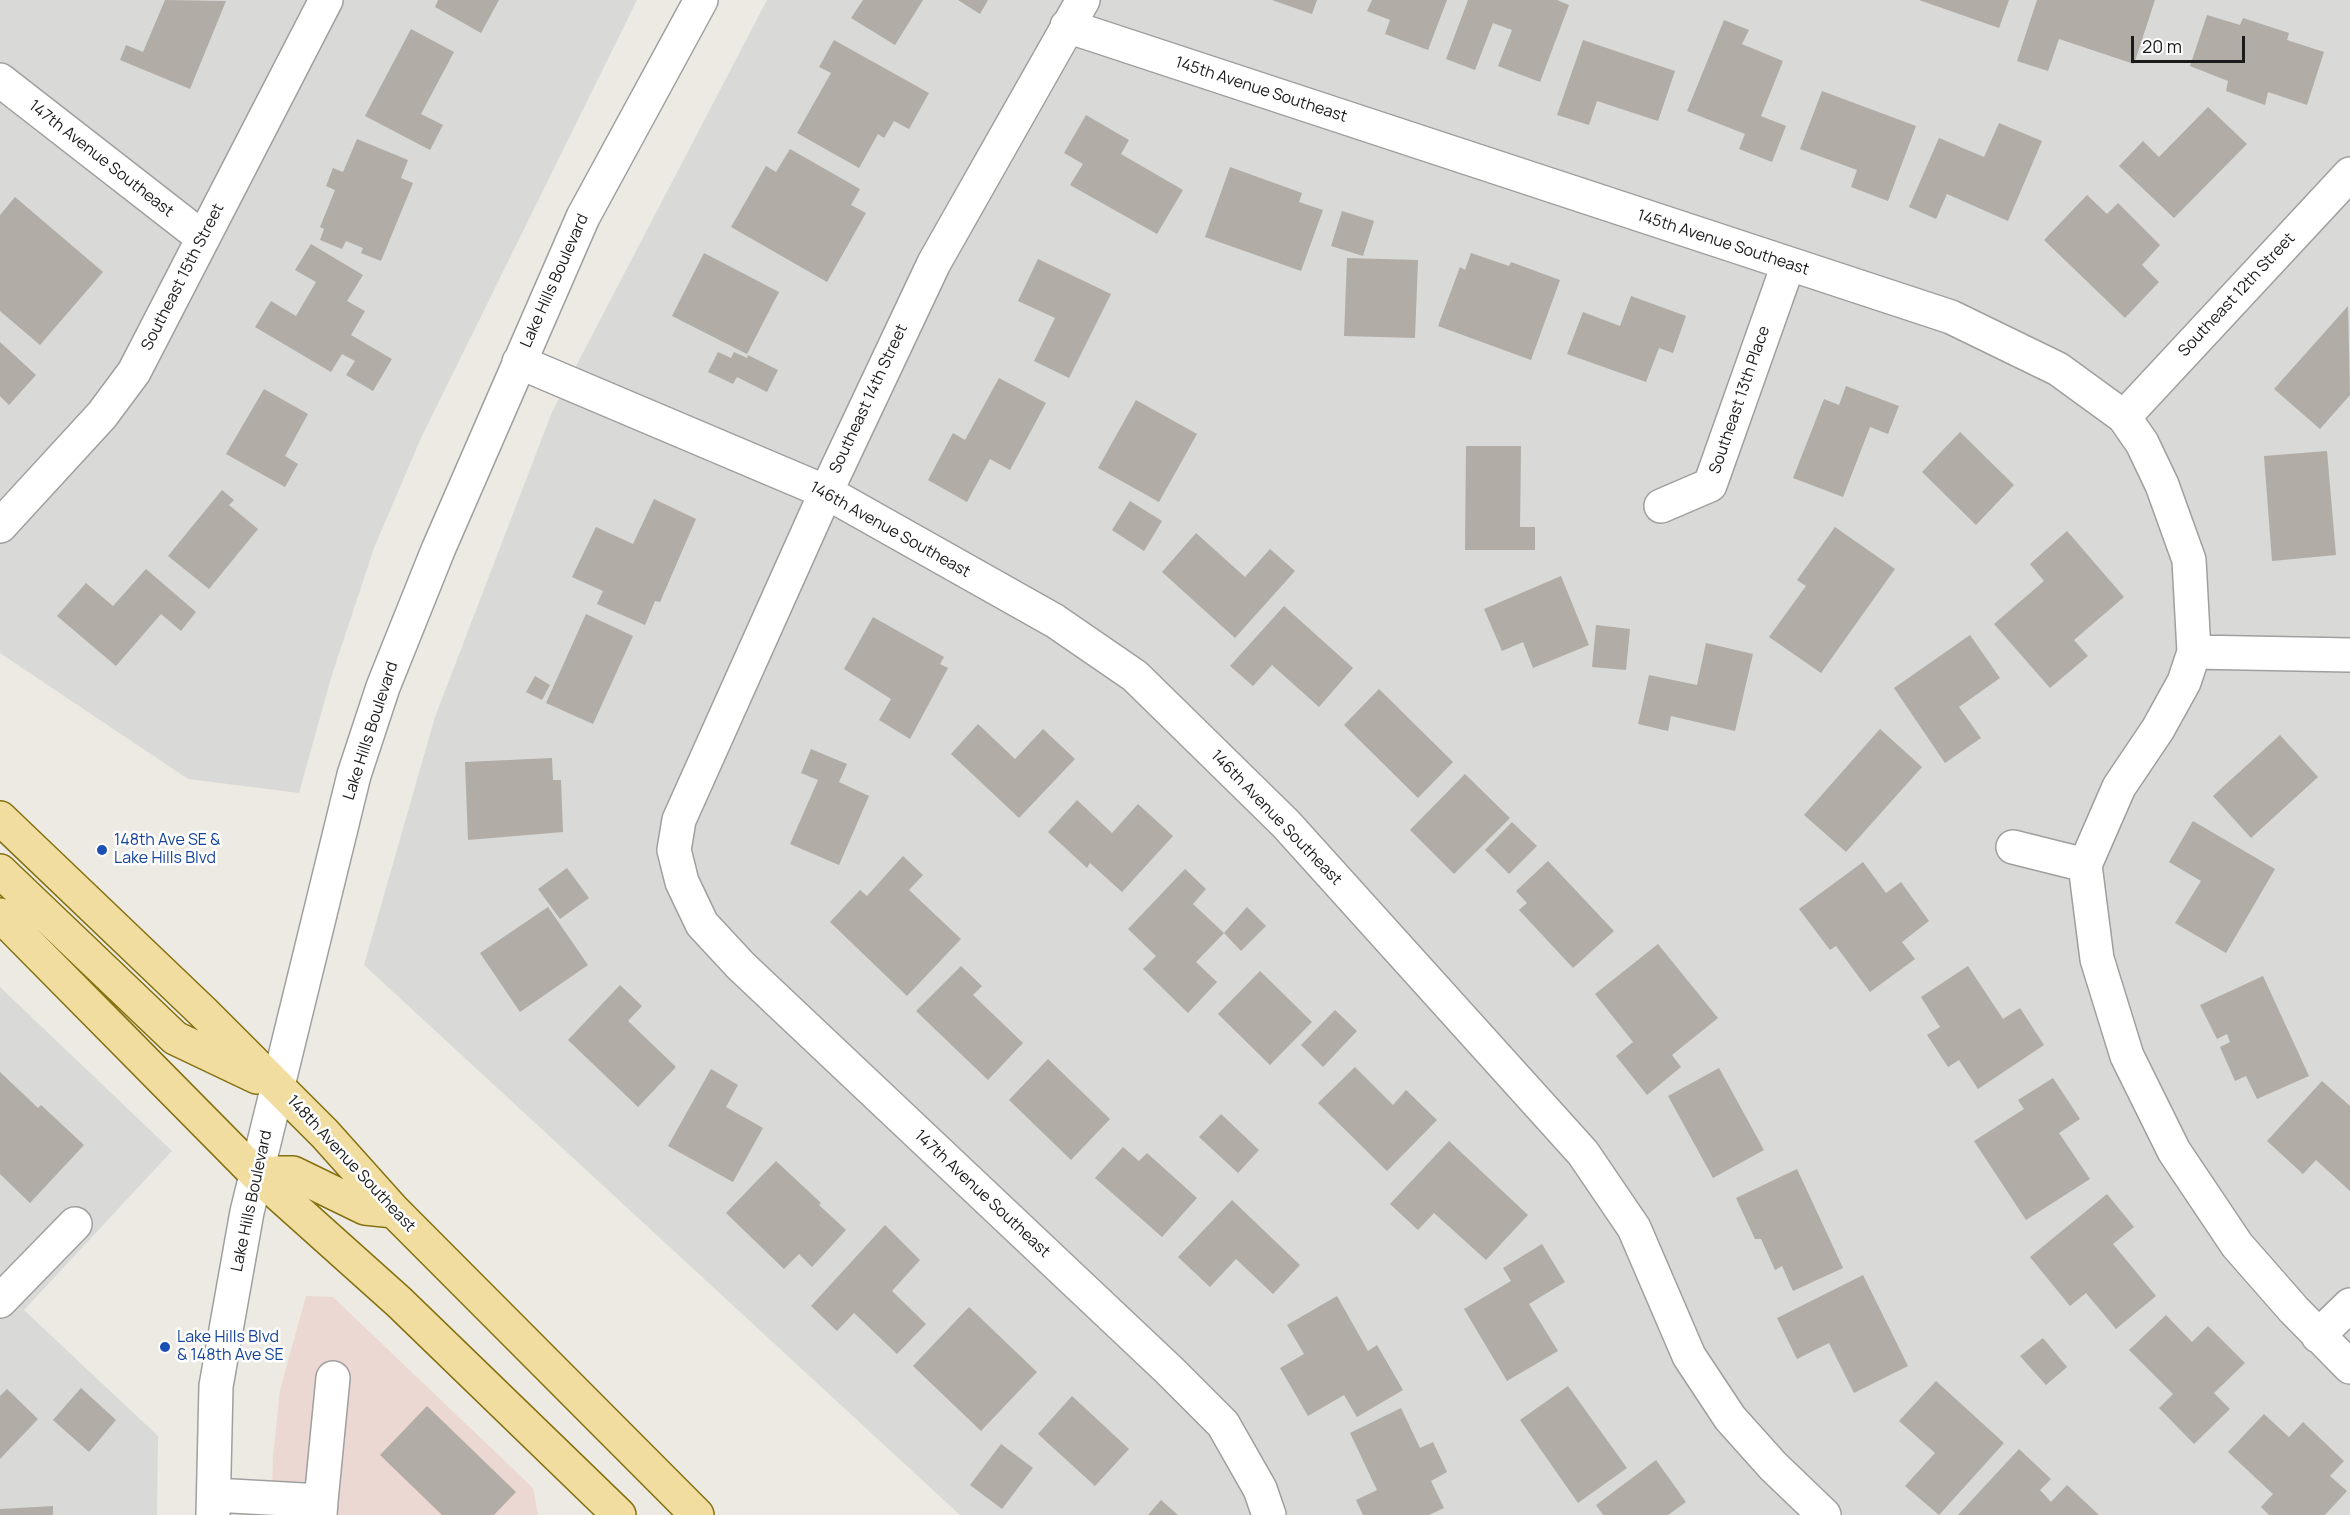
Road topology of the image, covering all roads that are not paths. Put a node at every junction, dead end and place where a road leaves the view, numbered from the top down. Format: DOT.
graph roads {
  1 [pos="326,0"];
  2 [pos="701,0"];
  3 [pos="1075,13"];
  4 [pos="0,80"];
  5 [pos="2350,174"];
  6 [pos="203,238"];
  7 [pos="1788,265"];
  8 [pos="519,362"];
  9 [pos="2124,417"];
  10 [pos="826,492"];
  11 [pos="1661,506"];
  12 [pos="0,526"];
  13 [pos="2194,652"];
  14 [pos="2350,655"];
  15 [pos="0,818"];
  16 [pos="2013,848"];
  17 [pos="2085,865"];
  18 [pos="0,872"];
  19 [pos="682,882"];
  20 [pos="0,915"];
  21 [pos="278,1087"];
  22 [pos="255,1173"];
  23 [pos="394,1211"];
  24 [pos="75,1224"];
  25 [pos="4,1288"];
  26 [pos="2350,1305"];
  27 [pos="2318,1336"];
  28 [pos="2350,1367"];
  29 [pos="333,1378"];
  30 [pos="213,1505"];
  31 [pos="321,1508"];
  32 [pos="619,1515"];
  33 [pos="697,1515"];
  34 [pos="1269,1515"];
  35 [pos="1824,1515"];
  1 -- 6 [label="street, Southeast 15th Street"];
  2 -- 8 [label="street, Lake Hills Boulevard"];
  3 -- 7 [label="street, 145th Avenue Southeast"];
  3 -- 10 [label="street, Southeast 14th Street"];
  4 -- 6 [label="street, 147th Avenue Southeast"];
  5 -- 9 [label="street, Southeast 12th Street"];
  6 -- 12 [label="street, Southeast 15th Street"];
  7 -- 9 [label="street, 145th Avenue Southeast"];
  7 -- 11 [label="street, Southeast 13th Place"];
  8 -- 10 [label="street, 146th Avenue Southeast"];
  8 -- 21 [label="street, Lake Hills Boulevard"];
  9 -- 13 [label="street, 145th Avenue Southeast"];
  10 -- 19 [label="street, Southeast 14th Street"];
  10 -- 35 [label="street, 146th Avenue Southeast"];
  13 -- 14 [label="street"];
  13 -- 17 [label="street"];
  15 -- 21 [label="main road, 148th Avenue Southeast"];
  16 -- 17 [label="street"];
  17 -- 27 [label="street"];
  18 -- 21 [label="main road"];
  19 -- 34 [label="street, 147th Avenue Southeast"];
  20 -- 22 [label="main road"];
  21 -- 22 [label="street, Lake Hills Boulevard"];
  21 -- 23 [label="main road, 148th Avenue Southeast"];
  22 -- 23 [label="main road"];
  22 -- 30 [label="street, Lake Hills Boulevard"];
  22 -- 32 [label="main road"];
  23 -- 33 [label="main road, 148th Avenue Southeast"];
  24 -- 25 [label="street"];
  26 -- 27 [label="street"];
  27 -- 28 [label="street"];
  29 -- 31 [label="street"];
  30 -- 31 [label="street"];
}
